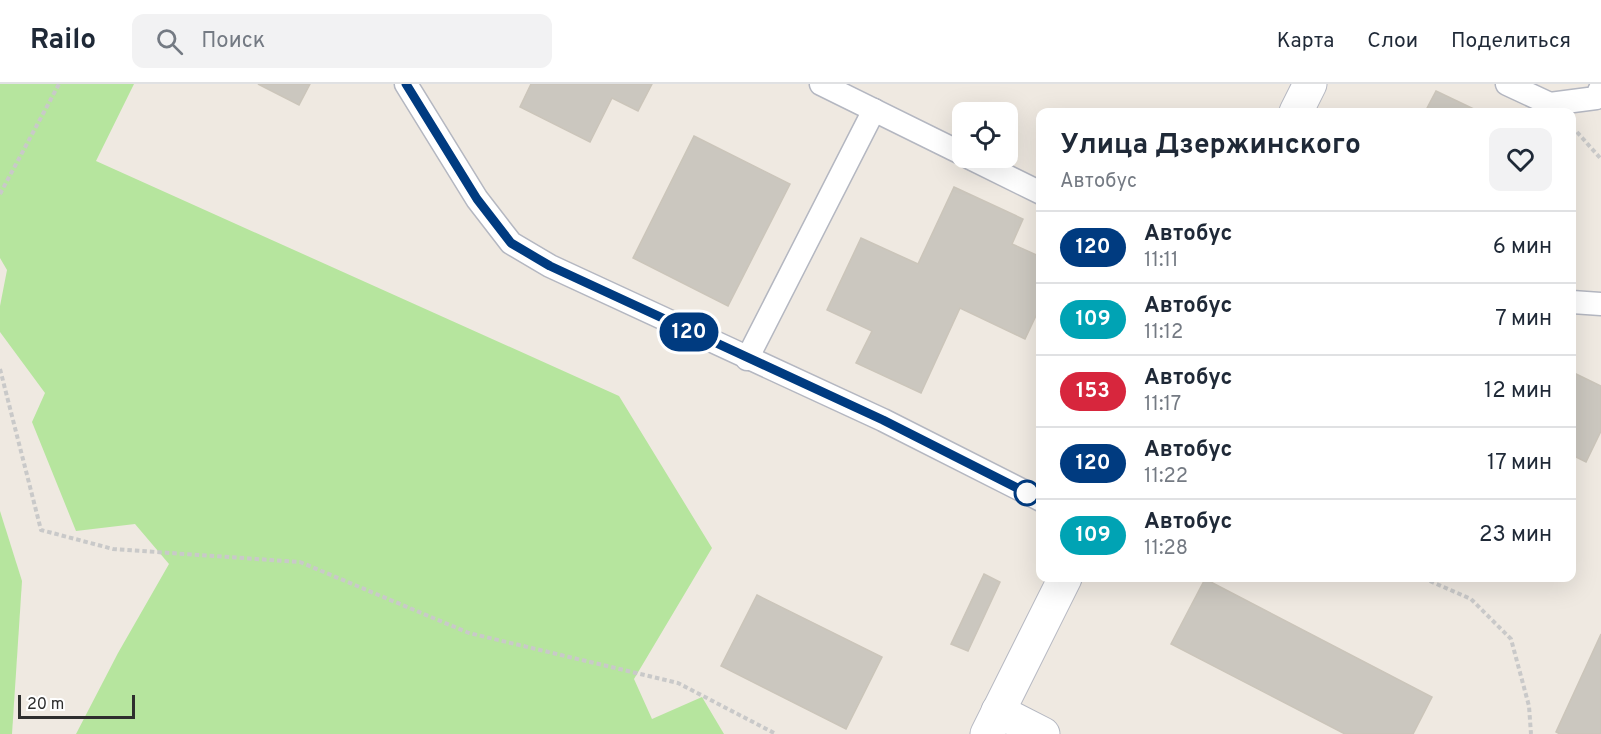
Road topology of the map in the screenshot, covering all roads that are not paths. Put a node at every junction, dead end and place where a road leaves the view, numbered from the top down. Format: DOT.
graph roads {
  1 [pos="406,84"];
  2 [pos="821,84"];
  3 [pos="1310,84"];
  4 [pos="1507,84"];
  5 [pos="1601,87"];
  6 [pos="1298,108"];
  7 [pos="1548,108"];
  8 [pos="874,110"];
  9 [pos="952,149"];
  10 [pos="990,168"];
  11 [pos="1036,191"];
  12 [pos="1576,302"];
  13 [pos="1601,304"];
  14 [pos="747,359"];
  15 [pos="1036,497"];
  16 [pos="1063,582"];
  17 [pos="993,723"];
  18 [pos="1043,734"];
  1 -- 14 [label="lane"];
  2 -- 8 [label="lane"];
  3 -- 6 [label="main road"];
  4 -- 7 [label="lane"];
  5 -- 7 [label="lane"];
  8 -- 9 [label="lane"];
  8 -- 14 [label="lane"];
  10 -- 11 [label="lane"];
  12 -- 13 [label="lane"];
  14 -- 15 [label="lane"];
  16 -- 17 [label="main road"];
  17 -- 18 [label="main road"];
}
